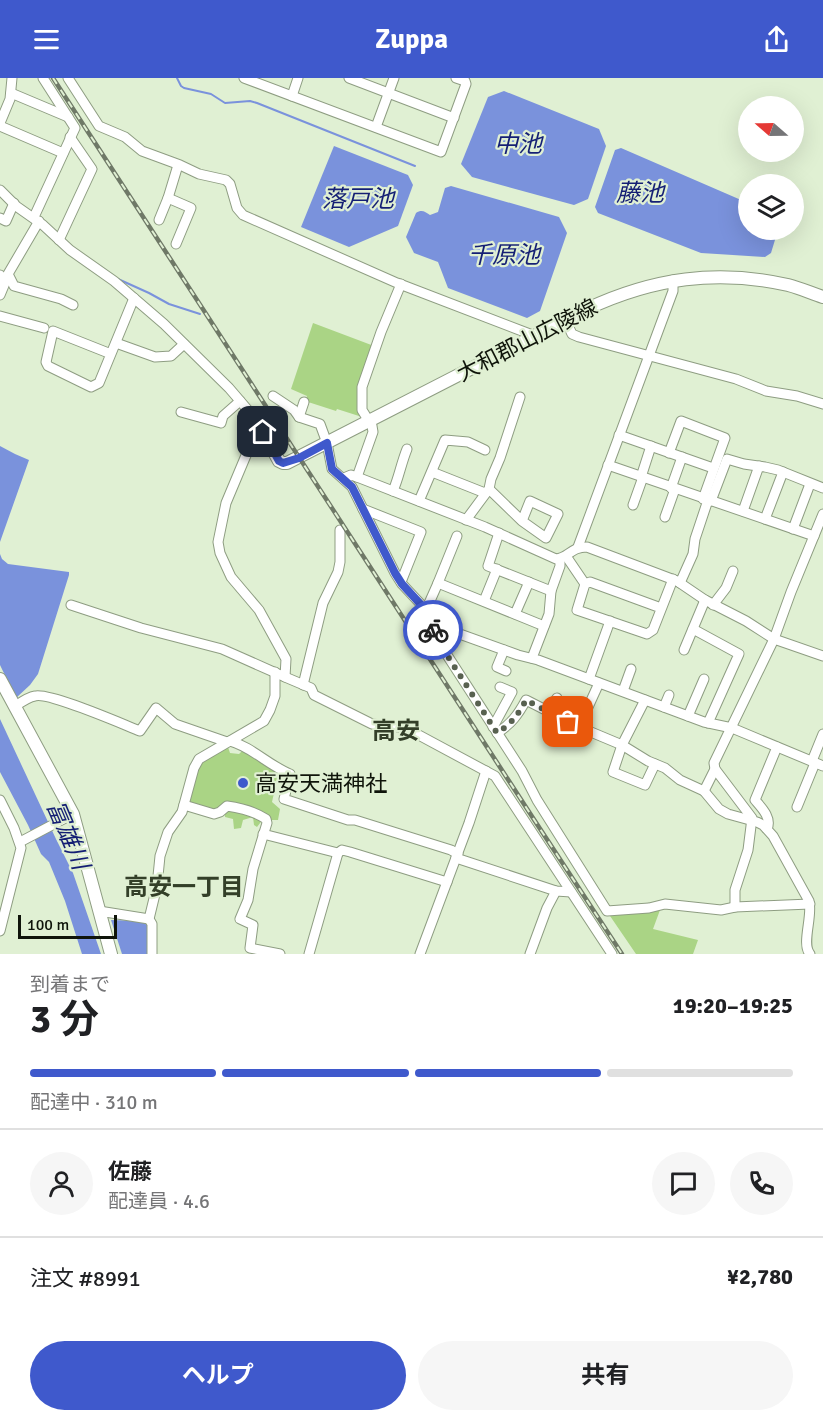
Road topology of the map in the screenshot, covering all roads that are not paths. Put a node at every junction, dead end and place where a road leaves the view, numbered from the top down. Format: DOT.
graph roads {
  1 [pos="12,78"];
  2 [pos="42,78"];
  3 [pos="68,78"];
  4 [pos="244,78"];
  5 [pos="298,78"];
  6 [pos="349,78"];
  7 [pos="394,78"];
  8 [pos="456,78"];
  9 [pos="11,93"];
  10 [pos="389,93"];
  11 [pos="292,96"];
  12 [pos="68,117"];
  13 [pos="454,118"];
  14 [pos="0,125"];
  15 [pos="376,127"];
  16 [pos="70,137"];
  17 [pos="63,153"];
  18 [pos="178,165"];
  19 [pos="0,190"];
  20 [pos="168,198"];
  21 [pos="14,203"];
  22 [pos="36,217"];
  23 [pos="0,218"];
  24 [pos="159,220"];
  25 [pos="60,238"];
  26 [pos="176,244"];
  27 [pos="4,278"];
  28 [pos="673,280"];
  29 [pos="401,284"];
  30 [pos="0,295"];
  31 [pos="823,297"];
  32 [pos="134,298"];
  33 [pos="73,305"];
  34 [pos="0,316"];
  35 [pos="566,321"];
  36 [pos="44,328"];
  37 [pos="534,336"];
  38 [pos="116,343"];
  39 [pos="184,344"];
  40 [pos="111,354"];
  41 [pos="648,355"];
  42 [pos="273,396"];
  43 [pos="520,397"];
  44 [pos="240,401"];
  45 [pos="304,402"];
  46 [pos="823,404"];
  47 [pos="181,412"];
  48 [pos="299,417"];
  49 [pos="369,421"];
  50 [pos="263,432"];
  51 [pos="619,435"];
  52 [pos="327,443"];
  53 [pos="651,446"];
  54 [pos="407,449"];
  55 [pos="485,450"];
  56 [pos="247,453"];
  57 [pos="669,453"];
  58 [pos="682,457"];
  59 [pos="608,465"];
  60 [pos="759,466"];
  61 [pos="714,468"];
  62 [pos="432,472"];
  63 [pos="783,472"];
  64 [pos="357,477"];
  65 [pos="642,477"];
  66 [pos="344,478"];
  67 [pos="810,483"];
  68 [pos="673,488"];
  69 [pos="823,488"];
  70 [pos="393,491"];
  71 [pos="487,491"];
  72 [pos="707,500"];
  73 [pos="419,501"];
  74 [pos="633,505"];
  75 [pos="363,509"];
  76 [pos="743,511"];
  77 [pos="823,514"];
  78 [pos="665,517"];
  79 [pos="466,519"];
  80 [pos="765,519"];
  81 [pos="522,521"];
  82 [pos="793,529"];
  83 [pos="340,531"];
  84 [pos="499,533"];
  85 [pos="457,536"];
  86 [pos="814,537"];
  87 [pos="546,538"];
  88 [pos="578,547"];
  89 [pos="540,552"];
  90 [pos="563,557"];
  91 [pos="497,569"];
  92 [pos="733,571"];
  93 [pos="676,581"];
  94 [pos="401,582"];
  95 [pos="529,582"];
  96 [pos="438,583"];
  97 [pos="585,584"];
  98 [pos="551,591"];
  99 [pos="484,601"];
  100 [pos="709,603"];
  101 [pos="71,605"];
  102 [pos="662,608"];
  103 [pos="426,610"];
  104 [pos="515,614"];
  105 [pos="436,621"];
  106 [pos="610,621"];
  107 [pos="544,626"];
  108 [pos="693,629"];
  109 [pos="774,639"];
  110 [pos="504,650"];
  111 [pos="684,650"];
  112 [pos="823,656"];
  113 [pos="532,658"];
  114 [pos="631,669"];
  115 [pos="506,671"];
  116 [pos="275,672"];
  117 [pos="285,677"];
  118 [pos="704,678"];
  119 [pos="0,679"];
  120 [pos="594,681"];
  121 [pos="303,685"];
  122 [pos="500,687"];
  123 [pos="622,692"];
  124 [pos="669,695"];
  125 [pos="557,698"];
  126 [pos="645,700"];
  127 [pos="14,707"];
  128 [pos="664,707"];
  129 [pos="548,712"];
  130 [pos="688,716"];
  131 [pos="708,723"];
  132 [pos="579,727"];
  133 [pos="732,728"];
  134 [pos="495,730"];
  135 [pos="823,734"];
  136 [pos="228,742"];
  137 [pos="622,745"];
  138 [pos="777,747"];
  139 [pos="817,763"];
  140 [pos="655,764"];
  141 [pos="716,769"];
  142 [pos="486,771"];
  143 [pos="704,791"];
  144 [pos="0,800"];
  145 [pos="184,805"];
  146 [pos="797,807"];
  147 [pos="68,817"];
  148 [pos="751,821"];
  149 [pos="767,829"];
  150 [pos="263,834"];
  151 [pos="24,840"];
  152 [pos="338,853"];
  153 [pos="457,856"];
  154 [pos="447,882"];
  155 [pos="556,891"];
  156 [pos="571,892"];
  157 [pos="810,904"];
  158 [pos="735,907"];
  159 [pos="99,911"];
  160 [pos="149,919"];
  161 [pos="0,931"];
  162 [pos="111,954"];
  163 [pos="152,954"];
  164 [pos="280,954"];
  165 [pos="309,954"];
  166 [pos="420,954"];
  167 [pos="530,954"];
  168 [pos="612,954"];
  169 [pos="810,954"];
  1 -- 9 [label="street"];
  2 -- 12 [label="street"];
  3 -- 18 [label="street"];
  4 -- 11 [label="street"];
  5 -- 11 [label="street"];
  6 -- 10 [label="street"];
  7 -- 10 [label="street"];
  8 -- 13 [label="street"];
  9 -- 12 [label="street"];
  9 -- 14 [label="street"];
  10 -- 13 [label="street"];
  10 -- 15 [label="street"];
  11 -- 15 [label="street"];
  12 -- 16 [label="street"];
  13 -- 15 [label="street"];
  14 -- 17 [label="street"];
  16 -- 17 [label="street"];
  16 -- 25 [label="street"];
  17 -- 22 [label="street"];
  18 -- 20 [label="street"];
  18 -- 29 [label="street"];
  19 -- 21 [label="street"];
  20 -- 24 [label="street"];
  20 -- 26 [label="street"];
  21 -- 22 [label="street"];
  21 -- 23 [label="street"];
  22 -- 25 [label="street"];
  22 -- 27 [label="street"];
  25 -- 32 [label="street"];
  27 -- 30 [label="street"];
  27 -- 33 [label="street"];
  28 -- 31 [label="main road, 大和郡山広陵線"];
  28 -- 35 [label="main road, 大和郡山広陵線"];
  28 -- 41 [label="street"];
  29 -- 37 [label="street"];
  29 -- 49 [label="street"];
  32 -- 38 [label="street"];
  32 -- 39 [label="street"];
  34 -- 36 [label="street"];
  35 -- 37 [label="main road, 大和郡山広陵線"];
  35 -- 41 [label="street"];
  37 -- 49 [label="main road, 大和郡山広陵線"];
  38 -- 39 [label="street"];
  38 -- 40 [label="street"];
  39 -- 44 [label="street"];
  40 -- 40 [label="street"];
  41 -- 46 [label="street"];
  41 -- 51 [label="street"];
  42 -- 48 [label="street"];
  43 -- 71 [label="street"];
  44 -- 47 [label="street"];
  44 -- 50 [label="street"];
  45 -- 48 [label="street"];
  48 -- 52 [label="street"];
  49 -- 52 [label="main road, 大和郡山広陵線"];
  49 -- 64 [label="street"];
  50 -- 52 [label="main road, 大和郡山広陵線"];
  51 -- 53 [label="street"];
  51 -- 59 [label="street"];
  52 -- 66 [label="street"];
  53 -- 57 [label="street"];
  53 -- 65 [label="street"];
  54 -- 70 [label="street"];
  55 -- 62 [label="street"];
  56 -- 117 [label="street"];
  57 -- 58 [label="street"];
  57 -- 61 [label="street"];
  58 -- 61 [label="street"];
  58 -- 68 [label="street"];
  59 -- 65 [label="street"];
  59 -- 88 [label="street"];
  60 -- 63 [label="street"];
  60 -- 72 [label="street"];
  60 -- 76 [label="street"];
  61 -- 72 [label="street"];
  62 -- 71 [label="street"];
  62 -- 73 [label="street"];
  63 -- 67 [label="street"];
  63 -- 80 [label="street"];
  64 -- 66 [label="street"];
  64 -- 70 [label="street"];
  65 -- 68 [label="street"];
  65 -- 74 [label="street"];
  66 -- 75 [label="street"];
  67 -- 69 [label="street"];
  67 -- 82 [label="street"];
  68 -- 72 [label="street"];
  68 -- 78 [label="street"];
  70 -- 73 [label="street"];
  71 -- 79 [label="street"];
  71 -- 81 [label="street"];
  72 -- 76 [label="street"];
  72 -- 93 [label="street"];
  73 -- 79 [label="street"];
  75 -- 94 [label="street"];
  75 -- 94 [label="street"];
  76 -- 80 [label="street"];
  77 -- 86 [label="street"];
  79 -- 84 [label="street"];
  80 -- 82 [label="street"];
  81 -- 87 [label="street"];
  81 -- 87 [label="street"];
  82 -- 86 [label="street"];
  83 -- 121 [label="street"];
  84 -- 89 [label="street"];
  84 -- 91 [label="street"];
  85 -- 96 [label="street"];
  86 -- 109 [label="street"];
  87 -- 89 [label="street"];
  88 -- 90 [label="street"];
  88 -- 93 [label="street"];
  89 -- 90 [label="street"];
  90 -- 97 [label="street"];
  90 -- 98 [label="street"];
  91 -- 95 [label="street"];
  91 -- 99 [label="street"];
  92 -- 100 [label="street"];
  93 -- 100 [label="street"];
  93 -- 102 [label="street"];
  94 -- 103 [label="street"];
  95 -- 98 [label="street"];
  95 -- 104 [label="street"];
  96 -- 99 [label="street"];
  96 -- 103 [label="street"];
  97 -- 102 [label="street"];
  97 -- 106 [label="street"];
  98 -- 107 [label="street"];
  99 -- 104 [label="street"];
  100 -- 108 [label="street"];
  100 -- 109 [label="street"];
  101 -- 116 [label="street"];
  102 -- 106 [label="street"];
  103 -- 105 [label="street"];
  104 -- 107 [label="street"];
  105 -- 110 [label="street"];
  105 -- 134 [label="street"];
  106 -- 120 [label="street"];
  107 -- 113 [label="street"];
  108 -- 111 [label="street"];
  108 -- 131 [label="street"];
  109 -- 112 [label="street"];
  109 -- 133 [label="street"];
  110 -- 113 [label="street"];
  110 -- 115 [label="street"];
  113 -- 120 [label="street"];
  114 -- 123 [label="street"];
  116 -- 117 [label="street"];
  116 -- 136 [label="street"];
  117 -- 121 [label="street"];
  118 -- 130 [label="street"];
  119 -- 127 [label="main road"];
  120 -- 123 [label="street"];
  120 -- 132 [label="street"];
  121 -- 142 [label="street"];
  122 -- 134 [label="street"];
  123 -- 126 [label="street"];
  124 -- 128 [label="street"];
  125 -- 129 [label="street"];
  126 -- 128 [label="street"];
  126 -- 137 [label="street"];
  127 -- 136 [label="street"];
  127 -- 147 [label="main road"];
  128 -- 130 [label="street"];
  129 -- 132 [label="street"];
  129 -- 134 [label="street"];
  130 -- 131 [label="street"];
  131 -- 133 [label="street"];
  132 -- 137 [label="street"];
  133 -- 138 [label="street"];
  133 -- 141 [label="street"];
  134 -- 158 [label="street"];
  135 -- 139 [label="street"];
  136 -- 145 [label="street"];
  136 -- 153 [label="street"];
  137 -- 140 [label="street"];
  137 -- 140 [label="street"];
  138 -- 139 [label="street"];
  138 -- 149 [label="street"];
  139 -- 146 [label="street"];
  140 -- 143 [label="street"];
  141 -- 143 [label="street"];
  141 -- 148 [label="street"];
  142 -- 153 [label="street"];
  142 -- 156 [label="street"];
  143 -- 148 [label="street"];
  144 -- 151 [label="street"];
  145 -- 150 [label="street"];
  145 -- 160 [label="street"];
  147 -- 151 [label="street"];
  147 -- 159 [label="main road"];
  148 -- 149 [label="street"];
  148 -- 158 [label="street"];
  149 -- 157 [label="street"];
  150 -- 152 [label="street"];
  150 -- 164 [label="street"];
  151 -- 161 [label="street"];
  152 -- 154 [label="street"];
  152 -- 165 [label="street"];
  153 -- 154 [label="street"];
  153 -- 155 [label="street"];
  154 -- 166 [label="street"];
  155 -- 156 [label="street"];
  155 -- 167 [label="street"];
  156 -- 168 [label="street"];
  157 -- 158 [label="street"];
  157 -- 169 [label="street"];
  159 -- 160 [label="street"];
  159 -- 162 [label="main road"];
  160 -- 163 [label="street"];
}
